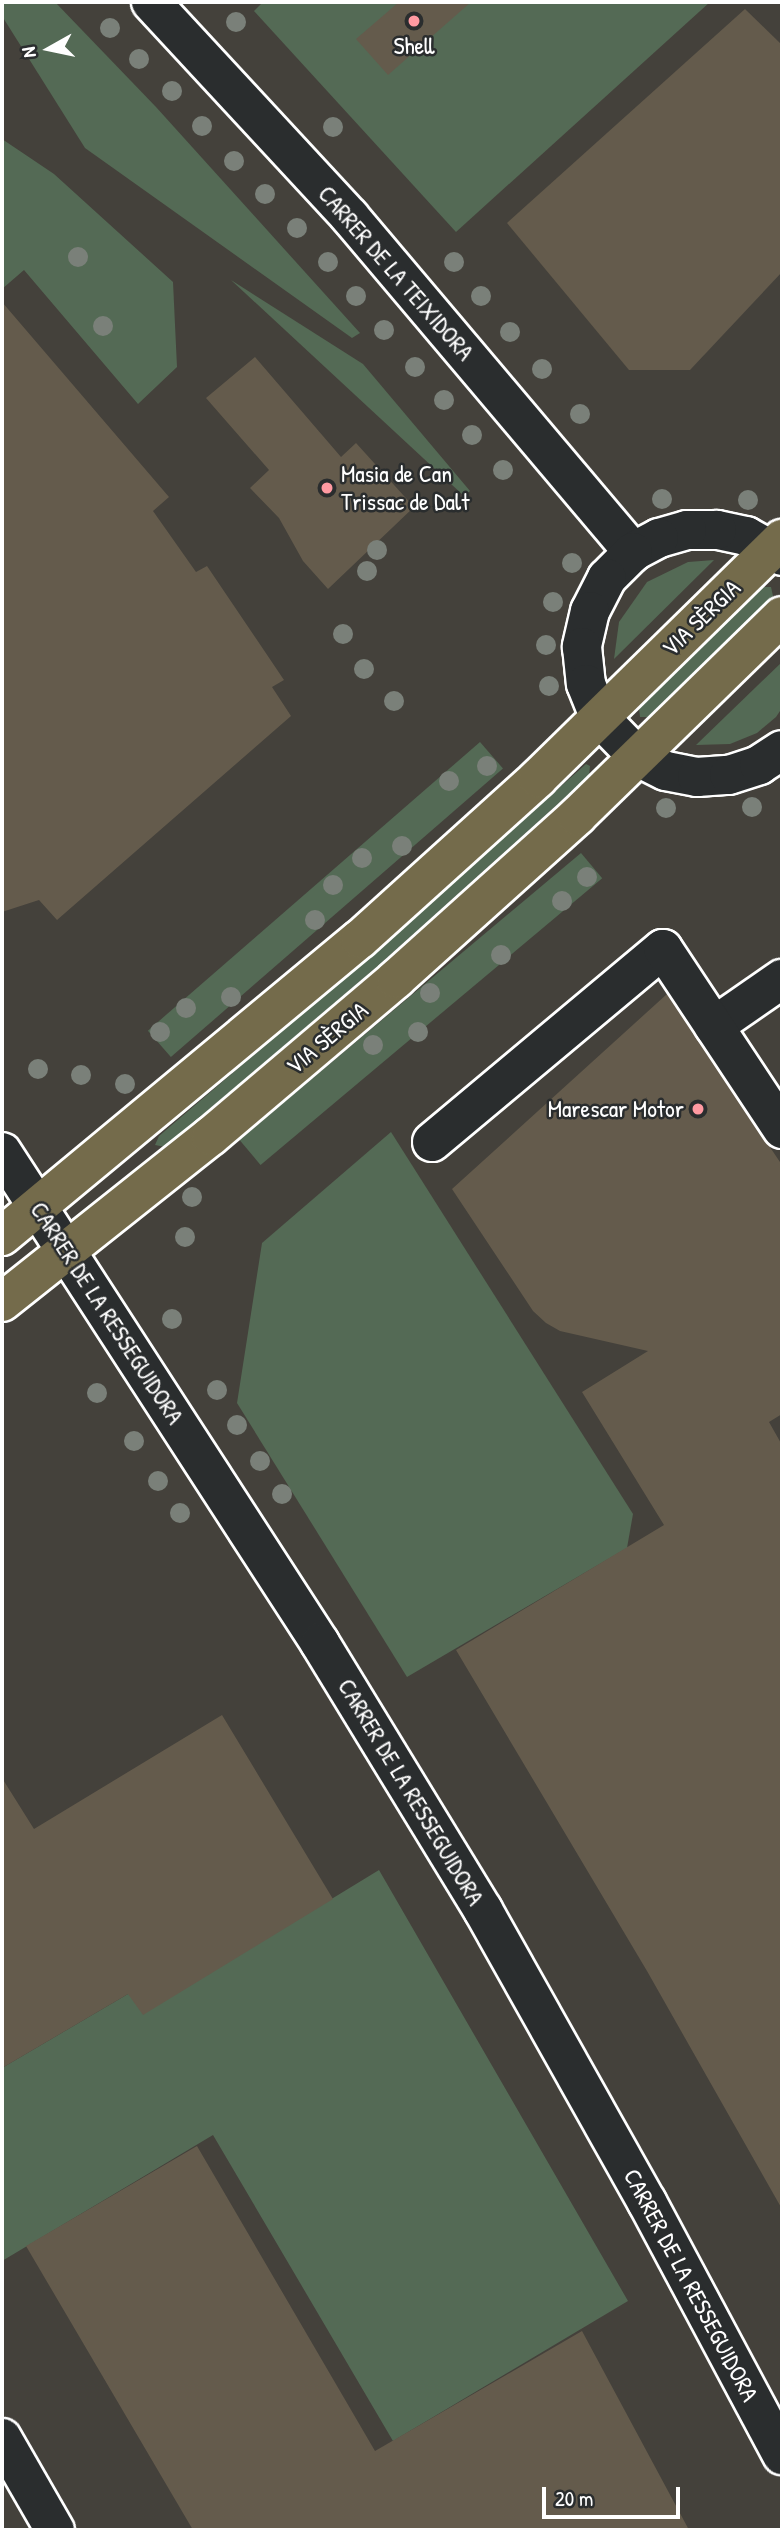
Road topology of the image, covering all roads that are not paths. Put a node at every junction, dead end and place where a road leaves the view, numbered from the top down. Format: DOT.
graph roads {
  1 [pos="151,2"];
  2 [pos="779,548"];
  3 [pos="633,552"];
  4 [pos="782,615"];
  5 [pos="600,718"];
  6 [pos="782,750"];
  7 [pos="638,757"];
  8 [pos="782,979"];
  9 [pos="715,1026"];
  10 [pos="782,1129"];
  11 [pos="432,1142"];
  12 [pos="2,1152"];
  13 [pos="39,1208"];
  14 [pos="2,1237"];
  15 [pos="67,1251"];
  16 [pos="2,1302"];
  17 [pos="2,2438"];
  18 [pos="782,2455"];
  19 [pos="55,2530"];
  1 -- 3 [label="street, CARRER DE LA TEIXIDORA"];
  2 -- 3 [label="street, VIA SÈRGIA"];
  2 -- 5 [label="main road, VIA SÈRGIA"];
  3 -- 5 [label="street, VIA SÈRGIA"];
  4 -- 7 [label="main road, VIA SÈRGIA"];
  5 -- 7 [label="street, VIA SÈRGIA"];
  5 -- 13 [label="main road, VIA SÈRGIA"];
  6 -- 7 [label="street, VIA SÈRGIA"];
  7 -- 15 [label="main road, VIA SÈRGIA"];
  8 -- 9 [label="street"];
  9 -- 10 [label="street"];
  9 -- 11 [label="street"];
  12 -- 13 [label="street, CARRER DE LA RESSEGUIDORA"];
  13 -- 14 [label="main road, VIA SÈRGIA"];
  13 -- 15 [label="street, CARRER DE LA RESSEGUIDORA"];
  15 -- 16 [label="main road, VIA SÈRGIA"];
  15 -- 18 [label="street, CARRER DE LA RESSEGUIDORA"];
  17 -- 19 [label="street"];
}
